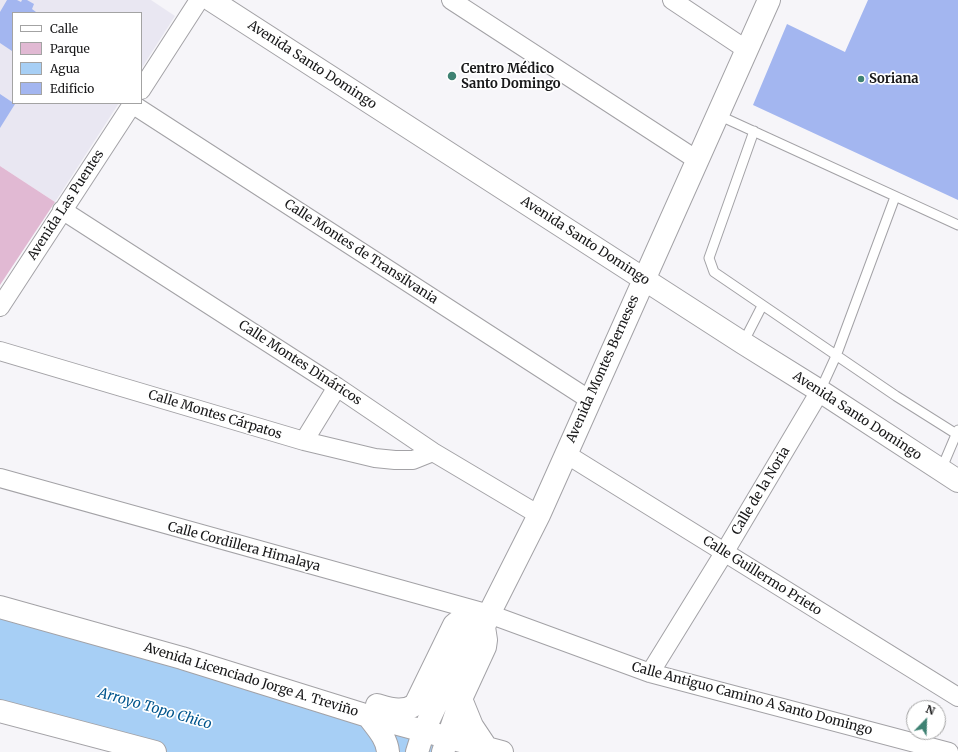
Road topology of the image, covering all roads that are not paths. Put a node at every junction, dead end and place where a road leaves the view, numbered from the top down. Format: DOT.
graph roads {
  1 [pos="199,0"];
  2 [pos="211,0"];
  3 [pos="451,0"];
  4 [pos="672,0"];
  5 [pos="769,0"];
  6 [pos="747,50"];
  7 [pos="142,88"];
  8 [pos="132,104"];
  9 [pos="142,104"];
  10 [pos="718,115"];
  11 [pos="754,131"];
  12 [pos="697,160"];
  13 [pos="894,197"];
  14 [pos="62,210"];
  15 [pos="958,225"];
  16 [pos="643,279"];
  17 [pos="762,306"];
  18 [pos="0,307"];
  19 [pos="743,343"];
  20 [pos="0,351"];
  21 [pos="836,356"];
  22 [pos="338,387"];
  23 [pos="820,391"];
  24 [pos="590,400"];
  25 [pos="957,433"];
  26 [pos="304,441"];
  27 [pos="433,452"];
  28 [pos="566,454"];
  29 [pos="950,476"];
  30 [pos="0,478"];
  31 [pos="538,515"];
  32 [pos="724,553"];
  33 [pos="0,607"];
  34 [pos="486,620"];
  35 [pos="182,658"];
  36 [pos="650,673"];
  37 [pos="958,697"];
  38 [pos="461,699"];
  39 [pos="0,711"];
  40 [pos="373,723"];
  41 [pos="85,734"];
  42 [pos="421,742"];
  43 [pos="445,746"];
  44 [pos="494,750"];
  45 [pos="122,752"];
  46 [pos="155,752"];
  47 [pos="388,752"];
  48 [pos="949,752"];
  1 -- 7 [label="street, Avenida Las Puentes"];
  2 -- 16 [label="main road, Avenida Santo Domingo"];
  3 -- 12 [label="street"];
  4 -- 6 [label="street"];
  5 -- 6 [label="main road, Avenida Montes Berneses"];
  6 -- 10 [label="main road, Avenida Montes Berneses"];
  8 -- 14 [label="street, Avenida Las Puentes"];
  9 -- 24 [label="street, Calle Montes de Transilvania"];
  10 -- 11 [label="lane"];
  10 -- 12 [label="main road, Avenida Montes Berneses"];
  11 -- 13 [label="lane"];
  11 -- 17 [label="lane"];
  12 -- 16 [label="main road, Avenida Montes Berneses"];
  13 -- 15 [label="lane"];
  13 -- 21 [label="lane"];
  14 -- 18 [label="street, Avenida Las Puentes"];
  14 -- 22 [label="street, Calle Montes Dináricos"];
  16 -- 19 [label="main road, Avenida Santo Domingo"];
  16 -- 24 [label="main road, Avenida Montes Berneses"];
  17 -- 19 [label="lane"];
  17 -- 21 [label="lane"];
  19 -- 23 [label="main road, Avenida Santo Domingo"];
  20 -- 26 [label="street, Calle Montes Cárpatos"];
  21 -- 23 [label="lane"];
  21 -- 25 [label="lane"];
  22 -- 26 [label="street"];
  22 -- 27 [label="street, Calle Montes Dináricos"];
  23 -- 29 [label="main road, Avenida Santo Domingo"];
  23 -- 32 [label="street, Calle de la Noria"];
  24 -- 28 [label="main road, Avenida Montes Berneses"];
  25 -- 29 [label="lane"];
  26 -- 27 [label="street, Calle Montes Cárpatos"];
  27 -- 31 [label="street, Calle Montes Dináricos"];
  28 -- 31 [label="main road, Avenida Montes Berneses"];
  28 -- 32 [label="street, Calle Guillermo Prieto"];
  30 -- 34 [label="street, Calle Cordillera Himalaya"];
  31 -- 34 [label="main road, Avenida Montes Berneses"];
  32 -- 36 [label="street, Calle de la Noria"];
  32 -- 37 [label="street, Calle Guillermo Prieto"];
  33 -- 35 [label="main road, Avenida Licenciado Jorge A. Treviño"];
  34 -- 35 [label="main road"];
  34 -- 36 [label="street, Calle Antiguo Camino A Santo Domingo"];
  34 -- 38 [label="main road, Avenida Montes Berneses"];
  34 -- 42 [label="main road"];
  35 -- 40 [label="main road, Avenida Licenciado Jorge A. Treviño"];
  36 -- 48 [label="street, Calle Antiguo Camino A Santo Domingo"];
  38 -- 43 [label="main road, Avenida Montes Berneses"];
  38 -- 44 [label="main road"];
  39 -- 41 [label="main road"];
  40 -- 42 [label="main road, Avenida Licenciado Jorge A. Treviño"];
  40 -- 47 [label="main road"];
  41 -- 45 [label="street"];
  41 -- 46 [label="main road"];
  42 -- 43 [label="main road, Avenida Licenciado Jorge A. Treviño"];
  43 -- 44 [label="main road, Avenida Licenciado Jorge A. Treviño"];
}
